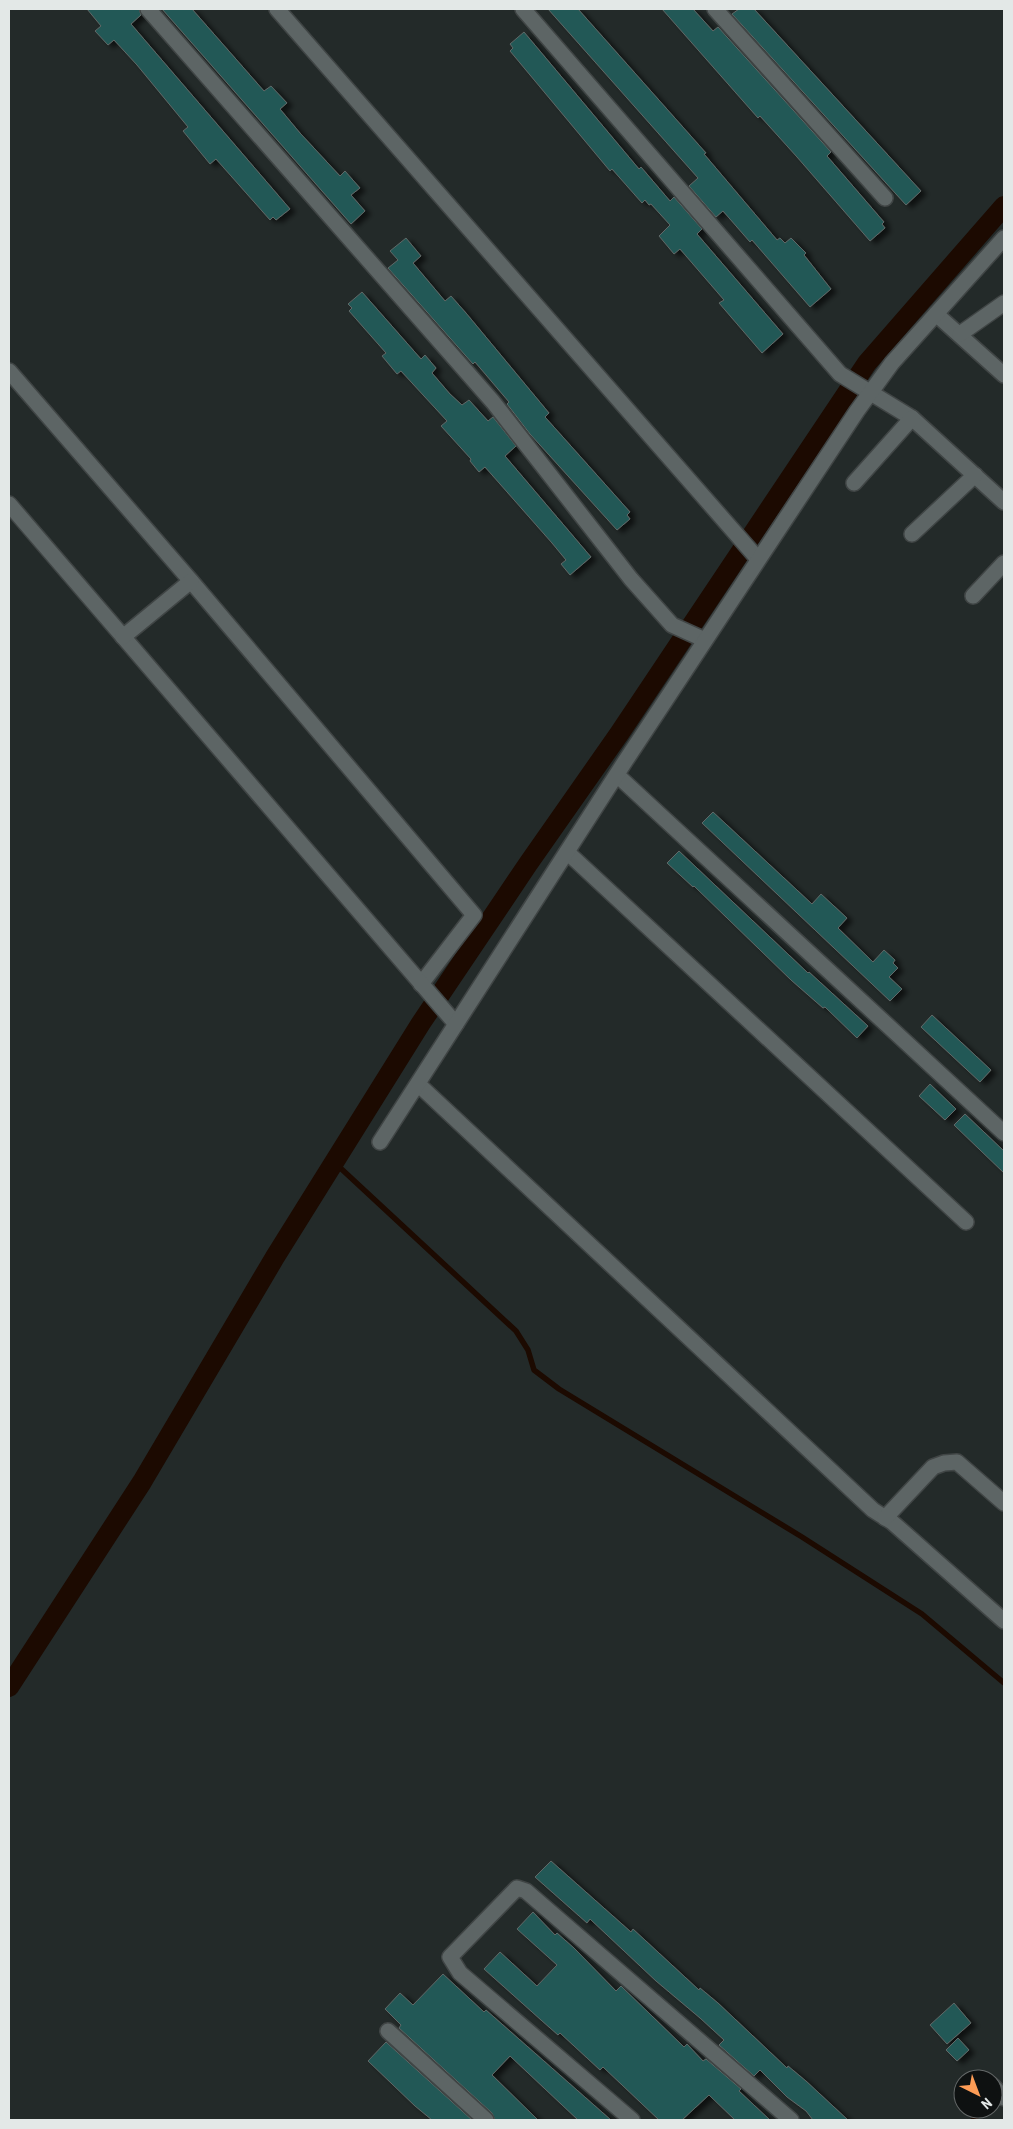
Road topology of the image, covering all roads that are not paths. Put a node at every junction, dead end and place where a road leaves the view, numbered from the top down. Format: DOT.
graph roads {
  1 [pos="148,9"];
  2 [pos="277,9"];
  3 [pos="523,9"];
  4 [pos="715,9"];
  5 [pos="885,198"];
  6 [pos="1004,238"];
  7 [pos="1004,303"];
  8 [pos="936,314"];
  9 [pos="960,334"];
  10 [pos="9,371"];
  11 [pos="1004,375"];
  12 [pos="870,392"];
  13 [pos="912,418"];
  14 [pos="974,475"];
  15 [pos="854,483"];
  16 [pos="1004,502"];
  17 [pos="9,504"];
  18 [pos="912,534"];
  19 [pos="757,559"];
  20 [pos="1004,563"];
  21 [pos="191,581"];
  22 [pos="973,596"];
  23 [pos="123,637"];
  24 [pos="704,639"];
  25 [pos="617,775"];
  26 [pos="567,852"];
  27 [pos="424,988"];
  28 [pos="452,1020"];
  29 [pos="418,1084"];
  30 [pos="1004,1133"];
  31 [pos="380,1142"];
  32 [pos="966,1222"];
  33 [pos="1004,1503"];
  34 [pos="885,1518"];
  35 [pos="1004,1621"];
  36 [pos="388,2031"];
  37 [pos="486,2120"];
  38 [pos="632,2120"];
  39 [pos="791,2120"];
  1 -- 24 [label="street"];
  2 -- 19 [label="street"];
  3 -- 12 [label="street"];
  4 -- 5 [label="street"];
  6 -- 8 [label="street"];
  7 -- 9 [label="street"];
  8 -- 9 [label="street"];
  8 -- 12 [label="street"];
  9 -- 11 [label="street"];
  10 -- 21 [label="street"];
  12 -- 13 [label="street"];
  12 -- 19 [label="street"];
  13 -- 14 [label="street"];
  13 -- 15 [label="street"];
  14 -- 16 [label="street"];
  14 -- 18 [label="street"];
  17 -- 23 [label="street"];
  19 -- 24 [label="street"];
  20 -- 22 [label="street"];
  21 -- 23 [label="street"];
  21 -- 27 [label="street"];
  23 -- 27 [label="street"];
  24 -- 25 [label="street"];
  25 -- 26 [label="street"];
  25 -- 30 [label="street"];
  26 -- 28 [label="street"];
  26 -- 32 [label="street"];
  27 -- 28 [label="street"];
  28 -- 29 [label="street"];
  29 -- 31 [label="street"];
  29 -- 34 [label="street"];
  33 -- 34 [label="street"];
  34 -- 35 [label="street"];
  36 -- 37 [label="street"];
  38 -- 39 [label="street"];
}
